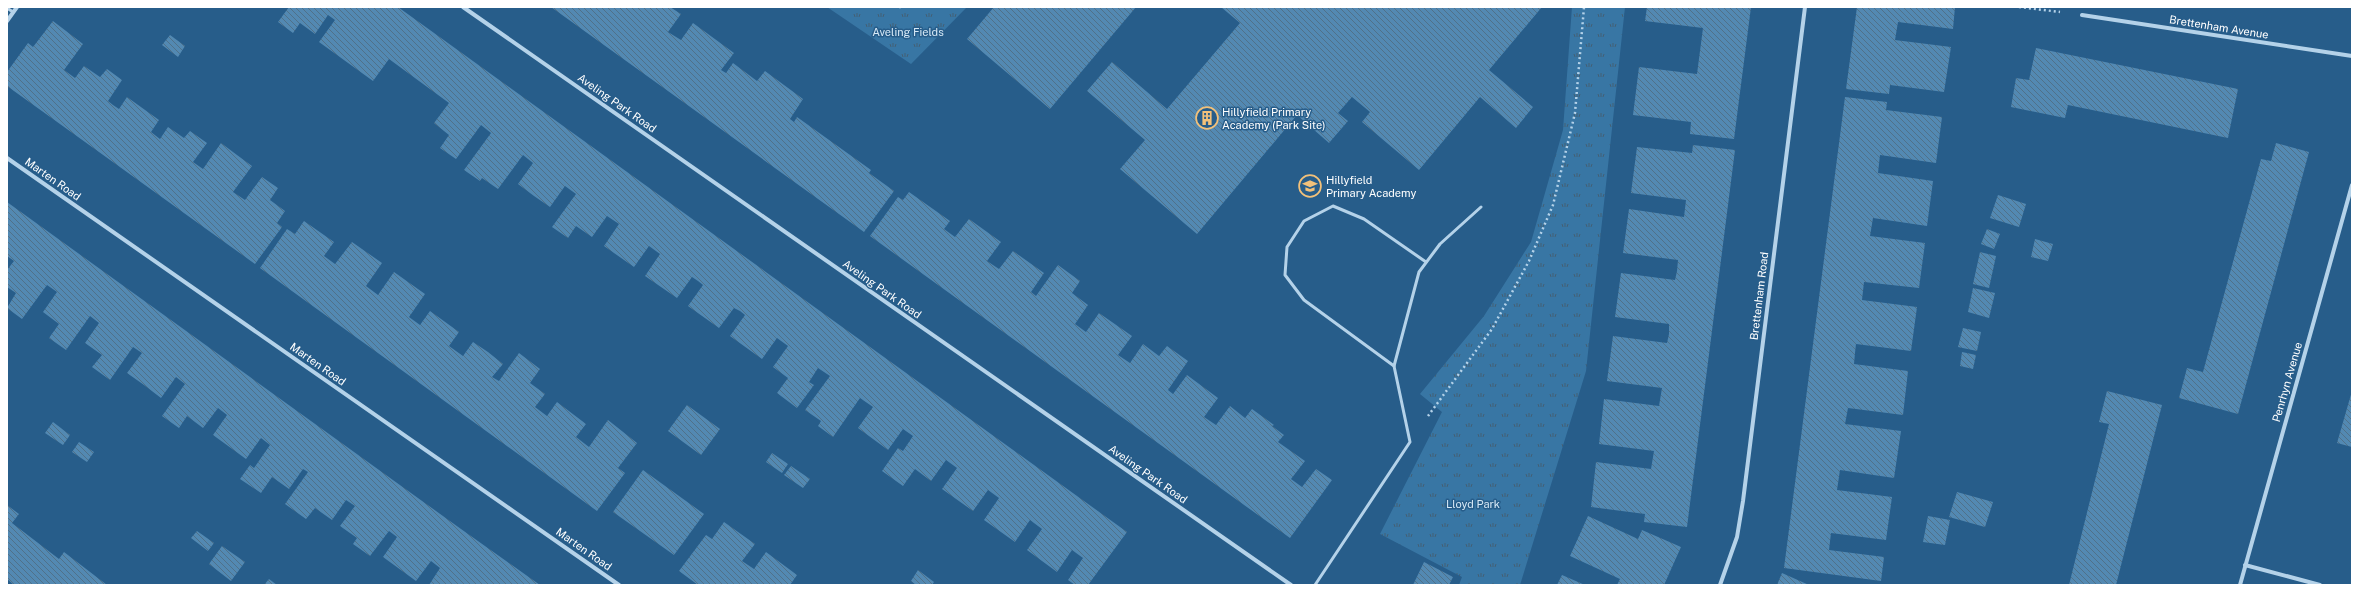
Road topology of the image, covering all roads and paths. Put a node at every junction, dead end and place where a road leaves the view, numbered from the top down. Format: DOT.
graph roads {
  1 [pos="17,7"];
  2 [pos="463,7"];
  3 [pos="899,7"];
  4 [pos="904,7"];
  5 [pos="1584,7"];
  6 [pos="1805,7"];
  7 [pos="2019,7"];
  8 [pos="7,8"];
  9 [pos="2049,11"];
  10 [pos="13,12"];
  11 [pos="2082,15"];
  12 [pos="7,21"];
  13 [pos="2352,56"];
  14 [pos="7,158"];
  15 [pos="2352,185"];
  16 [pos="1481,207"];
  17 [pos="1426,262"];
  18 [pos="1394,366"];
  19 [pos="1410,442"];
  20 [pos="2246,565"];
  21 [pos="620,585"];
  22 [pos="1291,585"];
  23 [pos="1315,585"];
  24 [pos="1720,585"];
  25 [pos="2240,585"];
  26 [pos="2320,585"];
  1 -- 10 [label="street"];
  2 -- 22 [label="street, Aveling Park Road"];
  3 -- 4 [label="path"];
  5 -- 19 [label="path"];
  6 -- 24 [label="street, Brettenham Road"];
  7 -- 9 [label="path"];
  8 -- 10 [label="lane"];
  10 -- 12 [label="street"];
  11 -- 13 [label="street, Brettenham Avenue"];
  14 -- 21 [label="street, Marten Road"];
  15 -- 20 [label="street, Penrhyn Avenue"];
  16 -- 17 [label="lane"];
  17 -- 18 [label="lane"];
  17 -- 18 [label="lane"];
  18 -- 19 [label="lane"];
  19 -- 23 [label="lane"];
  20 -- 25 [label="street, Penrhyn Avenue"];
  20 -- 26 [label="street"];
}
